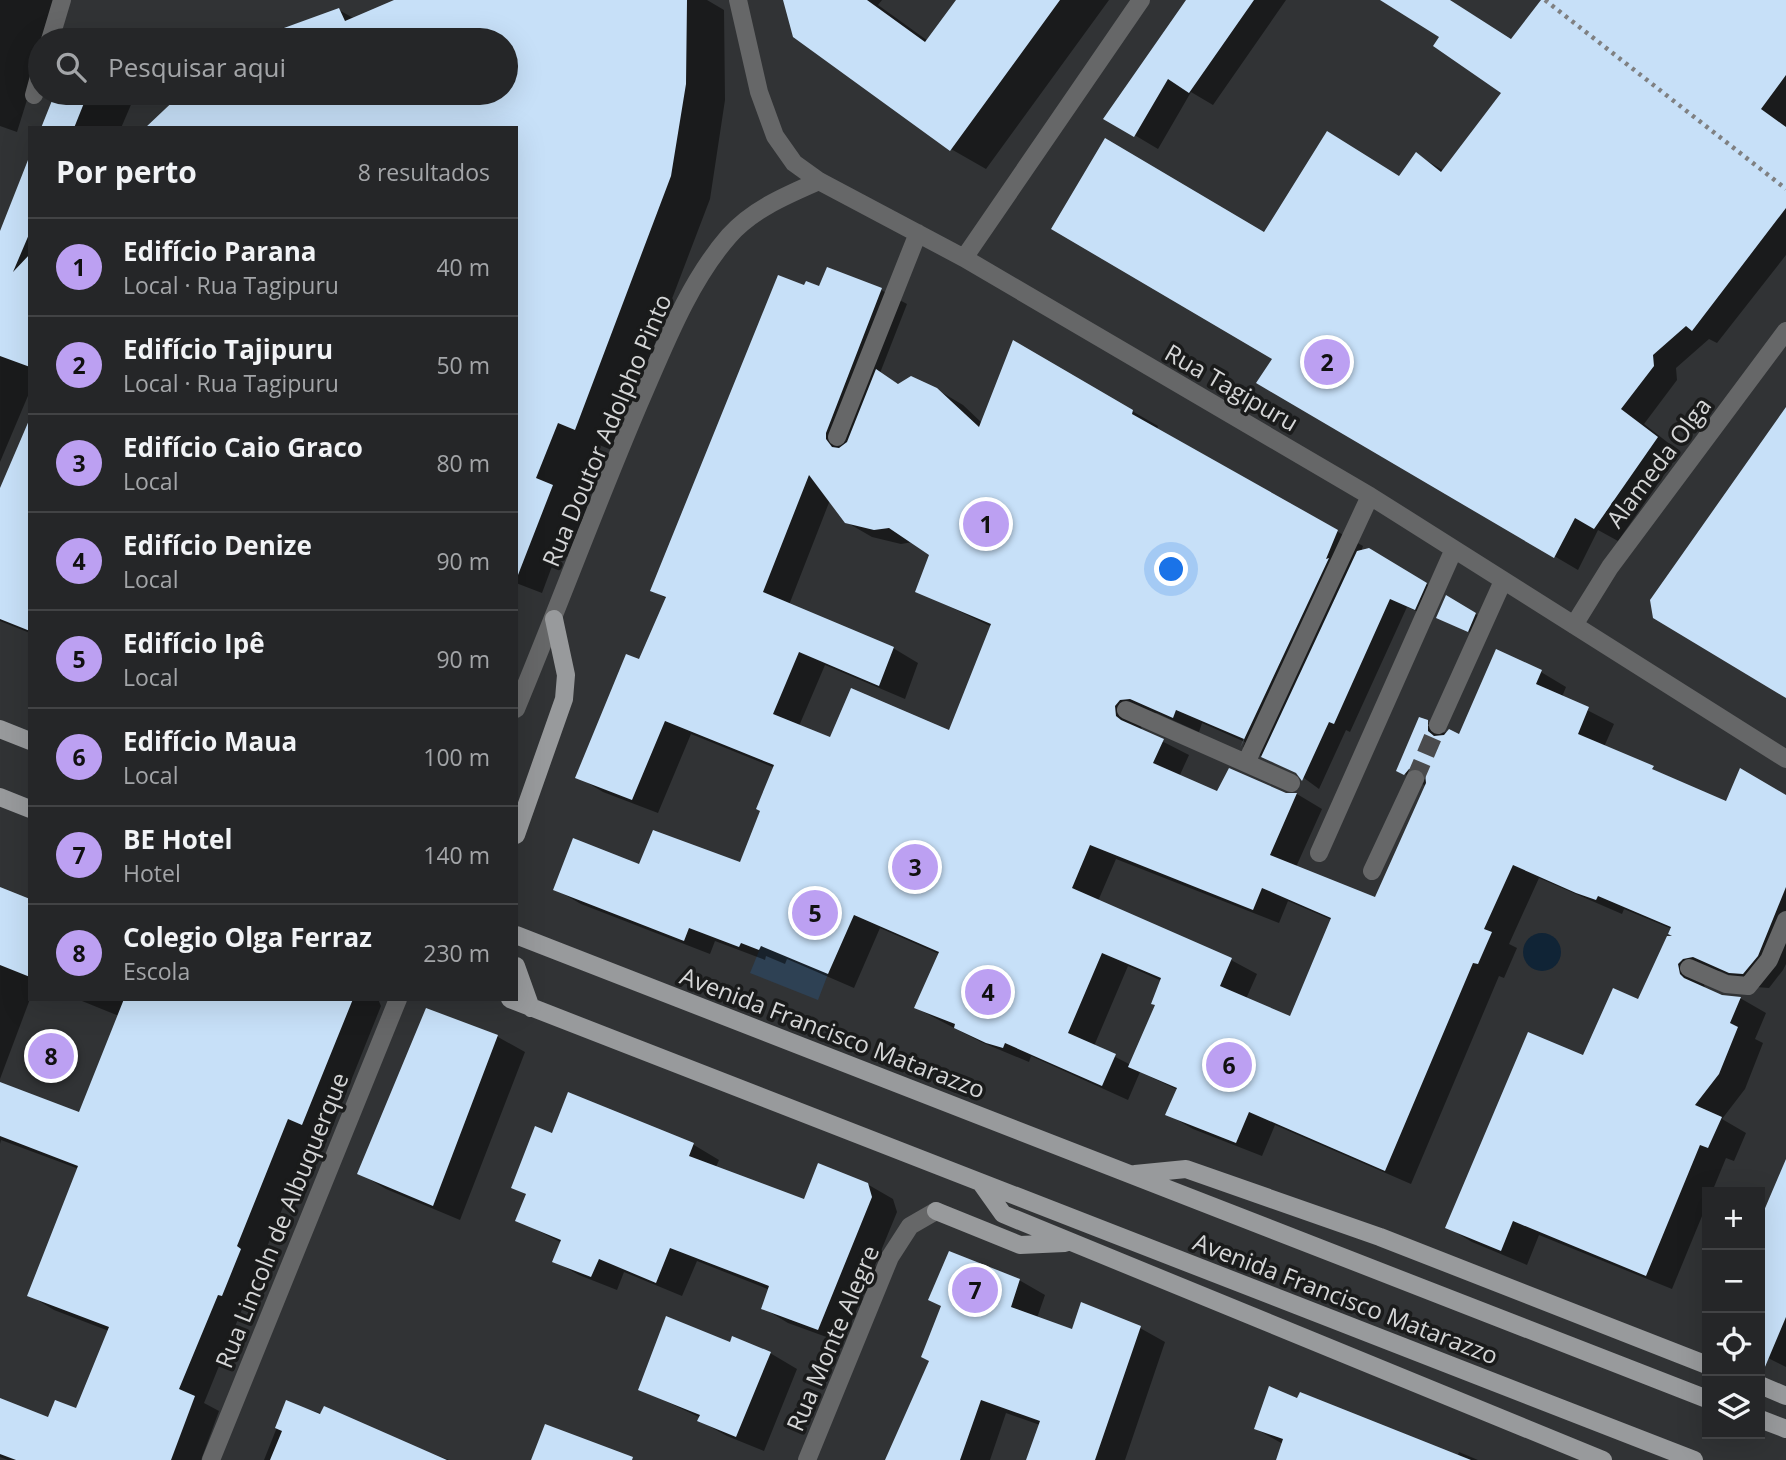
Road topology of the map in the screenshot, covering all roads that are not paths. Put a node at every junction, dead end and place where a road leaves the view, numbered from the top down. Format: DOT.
graph roads {
  1 [pos="62,0"];
  2 [pos="738,0"];
  3 [pos="1141,0"];
  4 [pos="54,28"];
  5 [pos="819,181"];
  6 [pos="918,233"];
  7 [pos="964,258"];
  8 [pos="1786,331"];
  9 [pos="836,437"];
  10 [pos="1370,496"];
  11 [pos="1454,549"];
  12 [pos="1503,581"];
  13 [pos="554,619"];
  14 [pos="1574,625"];
  15 [pos="518,704"];
  16 [pos="1126,710"];
  17 [pos="1438,725"];
  18 [pos="0,729"];
  19 [pos="28,740"];
  20 [pos="1786,758"];
  21 [pos="1246,764"];
  22 [pos="1415,779"];
  23 [pos="1291,783"];
  24 [pos="0,797"];
  25 [pos="28,807"];
  26 [pos="518,829"];
  27 [pos="1319,853"];
  28 [pos="1373,871"];
  29 [pos="1786,920"];
  30 [pos="518,936"];
  31 [pos="1689,968"];
  32 [pos="518,971"];
  33 [pos="397,1001"];
  34 [pos="515,1001"];
  35 [pos="531,1007"];
  36 [pos="1132,1174"];
  37 [pos="980,1183"];
  38 [pos="936,1211"];
  39 [pos="1072,1242"];
  40 [pos="1702,1363"];
  41 [pos="1765,1387"];
  42 [pos="1786,1396"];
  43 [pos="1702,1397"];
  44 [pos="1765,1421"];
  45 [pos="1786,1429"];
  46 [pos="211,1460"];
  47 [pos="807,1460"];
  48 [pos="1603,1460"];
  49 [pos="1694,1460"];
  1 -- 4 [label="street"];
  2 -- 5 [label="street, Rua Tagipuru"];
  3 -- 7 [label="street"];
  5 -- 6 [label="street, Rua Tagipuru"];
  5 -- 13 [label="street, Rua Doutor Adolpho Pinto"];
  6 -- 7 [label="street, Rua Tagipuru"];
  6 -- 9 [label="street"];
  7 -- 10 [label="street, Rua Tagipuru"];
  8 -- 14 [label="street, Alameda Olga"];
  10 -- 11 [label="street, Rua Tagipuru"];
  10 -- 21 [label="street"];
  11 -- 12 [label="street, Rua Tagipuru"];
  11 -- 27 [label="street"];
  12 -- 14 [label="street, Rua Tagipuru"];
  12 -- 17 [label="street"];
  13 -- 15 [label="street, Rua Doutor Adolpho Pinto"];
  13 -- 26 [label="main road"];
  14 -- 20 [label="street, Rua Tagipuru"];
  16 -- 21 [label="street"];
  18 -- 19 [label="main road"];
  21 -- 23 [label="street"];
  22 -- 28 [label="street"];
  24 -- 25 [label="main road"];
  29 -- 31 [label="street"];
  30 -- 36 [label="main road, Avenida Francisco Matarazzo"];
  32 -- 35 [label="main road"];
  33 -- 46 [label="street, Rua Lincoln de Albuquerque"];
  34 -- 35 [label="main road, Avenida Francisco Matarazzo"];
  35 -- 37 [label="main road, Avenida Francisco Matarazzo"];
  36 -- 40 [label="main road, Avenida Francisco Matarazzo"];
  36 -- 43 [label="main road, Avenida Francisco Matarazzo"];
  37 -- 39 [label="main road, Avenida Francisco Matarazzo"];
  37 -- 49 [label="main road, Avenida Francisco Matarazzo"];
  38 -- 39 [label="main road"];
  38 -- 47 [label="street, Rua Monte Alegre"];
  39 -- 48 [label="main road, Avenida Francisco Matarazzo"];
  41 -- 42 [label="main road"];
  44 -- 45 [label="main road"];
}
